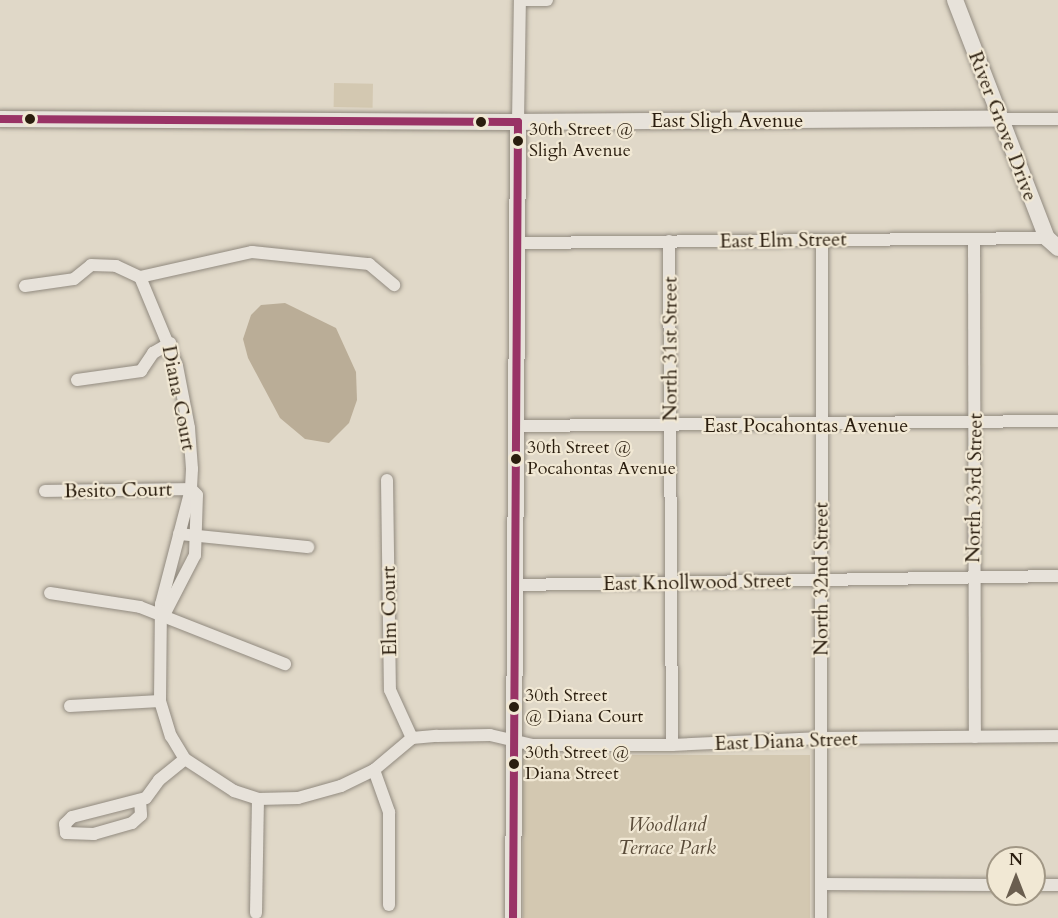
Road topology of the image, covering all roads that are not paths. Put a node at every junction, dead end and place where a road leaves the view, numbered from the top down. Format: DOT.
graph roads {
  1 [pos="520,0"];
  2 [pos="547,0"];
  3 [pos="955,0"];
  4 [pos="0,119"];
  5 [pos="998,119"];
  6 [pos="1058,119"];
  7 [pos="518,122"];
  8 [pos="974,239"];
  9 [pos="822,240"];
  10 [pos="669,241"];
  11 [pos="519,243"];
  12 [pos="1052,243"];
  13 [pos="140,277"];
  14 [pos="394,285"];
  15 [pos="25,286"];
  16 [pos="170,343"];
  17 [pos="77,380"];
  18 [pos="1058,422"];
  19 [pos="976,423"];
  20 [pos="823,424"];
  21 [pos="517,426"];
  22 [pos="670,426"];
  23 [pos="387,480"];
  24 [pos="191,489"];
  25 [pos="45,491"];
  26 [pos="179,534"];
  27 [pos="198,537"];
  28 [pos="308,547"];
  29 [pos="1058,576"];
  30 [pos="972,578"];
  31 [pos="820,579"];
  32 [pos="672,584"];
  33 [pos="516,585"];
  34 [pos="50,593"];
  35 [pos="163,617"];
  36 [pos="285,664"];
  37 [pos="160,701"];
  38 [pos="70,706"];
  39 [pos="975,736"];
  40 [pos="1058,736"];
  41 [pos="412,738"];
  42 [pos="821,738"];
  43 [pos="514,740"];
  44 [pos="672,745"];
  45 [pos="185,759"];
  46 [pos="374,770"];
  47 [pos="258,798"];
  48 [pos="140,800"];
  49 [pos="821,884"];
  50 [pos="986,885"];
  51 [pos="389,905"];
  52 [pos="256,913"];
  53 [pos="513,918"];
  54 [pos="821,918"];
  1 -- 2 [label="street"];
  1 -- 7 [label="street"];
  3 -- 5 [label="street, River Grove Drive"];
  4 -- 7 [label="street, East Sligh Avenue"];
  5 -- 6 [label="street, East Sligh Avenue"];
  5 -- 7 [label="street, East Sligh Avenue"];
  5 -- 12 [label="street, River Grove Drive"];
  7 -- 11 [label="street"];
  8 -- 9 [label="street, East Elm Street"];
  8 -- 12 [label="street, East Elm Street"];
  8 -- 19 [label="street, North 33rd Street"];
  9 -- 10 [label="street, East Elm Street"];
  9 -- 20 [label="street, North 32nd Street"];
  10 -- 11 [label="street, East Elm Street"];
  10 -- 22 [label="street, North 31st Street"];
  11 -- 21 [label="street"];
  13 -- 14 [label="street"];
  13 -- 15 [label="street"];
  13 -- 16 [label="street, Diana Court"];
  16 -- 17 [label="street"];
  16 -- 24 [label="street, Diana Court"];
  18 -- 19 [label="street, East Pocahontas Avenue"];
  19 -- 20 [label="street, East Pocahontas Avenue"];
  19 -- 30 [label="street, North 33rd Street"];
  20 -- 22 [label="street, East Pocahontas Avenue"];
  20 -- 31 [label="street, North 32nd Street"];
  21 -- 22 [label="street, East Pocahontas Avenue"];
  21 -- 33 [label="street"];
  22 -- 32 [label="street, North 31st Street"];
  23 -- 41 [label="street, Elm Court"];
  24 -- 25 [label="street, Besito Court"];
  24 -- 26 [label="street, Diana Court"];
  24 -- 27 [label="street, Diana Court"];
  26 -- 27 [label="street"];
  26 -- 35 [label="street, Diana Court"];
  27 -- 28 [label="street"];
  27 -- 35 [label="street, Diana Court"];
  29 -- 30 [label="street, East Knollwood Street"];
  30 -- 31 [label="street, East Knollwood Street"];
  30 -- 39 [label="street, North 33rd Street"];
  31 -- 32 [label="street, East Knollwood Street"];
  31 -- 42 [label="street, North 32nd Street"];
  32 -- 33 [label="street, East Knollwood Street"];
  32 -- 44 [label="street, North 31st Street"];
  33 -- 43 [label="street"];
  34 -- 35 [label="street"];
  35 -- 36 [label="street"];
  35 -- 37 [label="street, Diana Court"];
  37 -- 38 [label="street"];
  37 -- 45 [label="street, Diana Court"];
  39 -- 40 [label="street, East Diana Street"];
  39 -- 42 [label="street, East Diana Street"];
  41 -- 43 [label="street"];
  41 -- 46 [label="street, Diana Court"];
  42 -- 44 [label="street, East Diana Street"];
  42 -- 49 [label="street, North 32nd Street"];
  43 -- 44 [label="street, East Diana Street"];
  43 -- 53 [label="street"];
  45 -- 47 [label="street, Diana Court"];
  45 -- 48 [label="street"];
  46 -- 47 [label="street, Diana Court"];
  46 -- 51 [label="street"];
  47 -- 52 [label="street"];
  48 -- 48 [label="street"];
  49 -- 50 [label="street"];
  49 -- 54 [label="street, North 32nd Street"];
}
